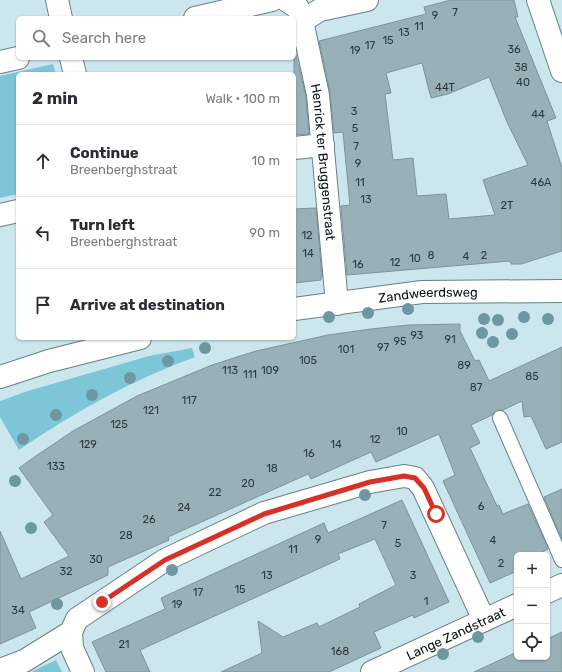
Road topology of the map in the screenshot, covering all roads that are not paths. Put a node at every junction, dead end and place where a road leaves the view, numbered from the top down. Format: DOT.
graph roads {
  1 [pos="57,0"];
  2 [pos="272,0"];
  3 [pos="286,0"];
  4 [pos="367,0"];
  5 [pos="538,0"];
  6 [pos="61,16"];
  7 [pos="204,16"];
  8 [pos="302,21"];
  9 [pos="16,58"];
  10 [pos="72,60"];
  11 [pos="0,62"];
  12 [pos="562,71"];
  13 [pos="74,72"];
  14 [pos="323,145"];
  15 [pos="296,148"];
  16 [pos="16,211"];
  17 [pos="0,215"];
  18 [pos="562,291"];
  19 [pos="337,304"];
  20 [pos="296,309"];
  21 [pos="132,340"];
  22 [pos="0,377"];
  23 [pos="500,418"];
  24 [pos="562,560"];
  25 [pos="562,585"];
  26 [pos="550,591"];
  27 [pos="514,606"];
  28 [pos="484,620"];
  29 [pos="71,632"];
  30 [pos="0,670"];
  31 [pos="83,672"];
  32 [pos="372,672"];
  1 -- 6 [label="street"];
  2 -- 7 [label="street"];
  3 -- 8 [label="street, Henrick ter Bruggenstraat"];
  4 -- 8 [label="street"];
  5 -- 12 [label="street"];
  8 -- 14 [label="street, Henrick ter Bruggenstraat"];
  9 -- 11 [label="street"];
  10 -- 13 [label="street"];
  14 -- 15 [label="street"];
  14 -- 19 [label="street, Henrick ter Bruggenstraat"];
  16 -- 17 [label="street"];
  18 -- 19 [label="street, Zandweerdsweg"];
  19 -- 20 [label="street, Zandweerdsweg"];
  21 -- 22 [label="street"];
  23 -- 24 [label="lane"];
  25 -- 26 [label="street"];
  27 -- 28 [label="street, Lange Zandstraat"];
  28 -- 29 [label="street"];
  28 -- 32 [label="street, Lange Zandstraat"];
  29 -- 30 [label="street"];
  29 -- 31 [label="street"];
}
